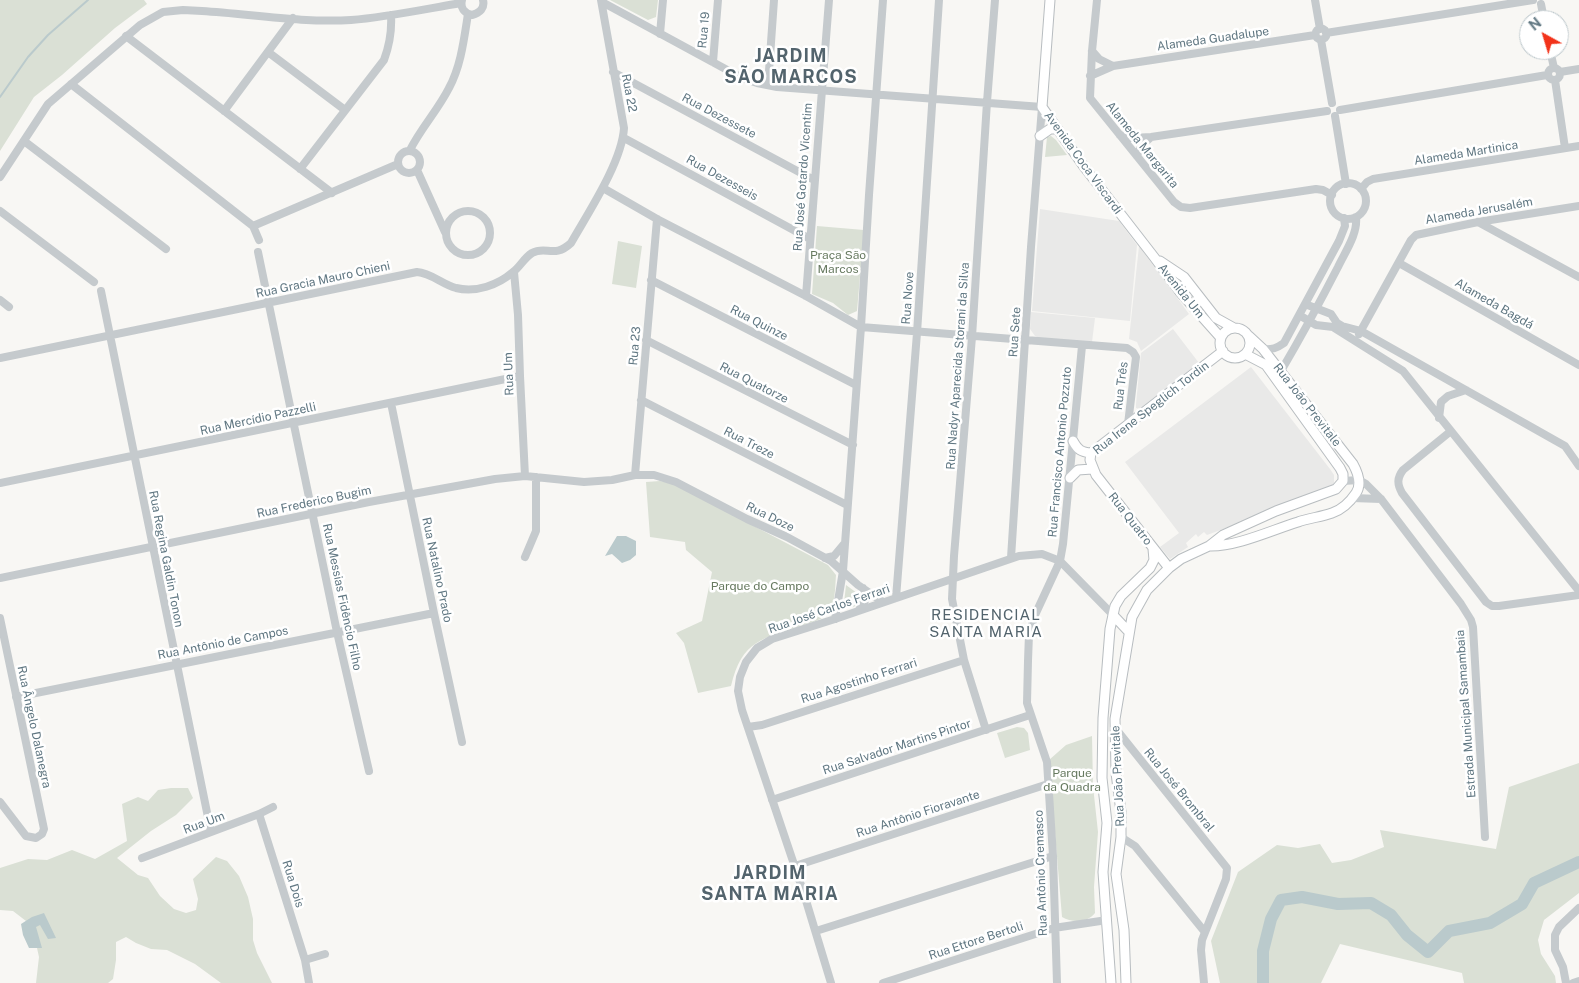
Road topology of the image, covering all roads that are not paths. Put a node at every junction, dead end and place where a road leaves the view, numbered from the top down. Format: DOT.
graph roads {
  1 [pos="483,0"];
  2 [pos="663,0"];
  3 [pos="718,0"];
  4 [pos="774,0"];
  5 [pos="829,0"];
  6 [pos="883,0"];
  7 [pos="939,0"];
  8 [pos="995,0"];
  9 [pos="1050,0"];
  10 [pos="1097,0"];
  11 [pos="1315,0"];
  12 [pos="601,1"];
  13 [pos="1539,1"];
  14 [pos="461,2"];
  15 [pos="468,14"];
  16 [pos="390,15"];
  17 [pos="293,18"];
  18 [pos="660,34"];
  19 [pos="1321,34"];
  20 [pos="126,36"];
  21 [pos="1092,51"];
  22 [pos="268,52"];
  23 [pos="1554,60"];
  24 [pos="713,62"];
  25 [pos="1113,66"];
  26 [pos="1579,69"];
  27 [pos="1557,70"];
  28 [pos="613,72"];
  29 [pos="1548,75"];
  30 [pos="1090,76"];
  31 [pos="1555,80"];
  32 [pos="71,84"];
  33 [pos="768,85"];
  34 [pos="822,90"];
  35 [pos="876,94"];
  36 [pos="932,98"];
  37 [pos="987,102"];
  38 [pos="1332,103"];
  39 [pos="1042,107"];
  40 [pos="345,110"];
  41 [pos="224,111"];
  42 [pos="1327,111"];
  43 [pos="1337,113"];
  44 [pos="1057,129"];
  45 [pos="1120,135"];
  46 [pos="1040,136"];
  47 [pos="1151,137"];
  48 [pos="624,138"];
  49 [pos="24,141"];
  50 [pos="1579,146"];
  51 [pos="1565,148"];
  52 [pos="410,150"];
  53 [pos="1137,156"];
  54 [pos="398,164"];
  55 [pos="300,169"];
  56 [pos="417,170"];
  57 [pos="0,177"];
  58 [pos="814,180"];
  59 [pos="1346,184"];
  60 [pos="603,188"];
  61 [pos="1361,189"];
  62 [pos="332,193"];
  63 [pos="1332,195"];
  64 [pos="1579,206"];
  65 [pos="0,211"];
  66 [pos="1356,217"];
  67 [pos="1344,218"];
  68 [pos="657,219"];
  69 [pos="1478,222"];
  70 [pos="253,226"];
  71 [pos="446,233"];
  72 [pos="810,239"];
  73 [pos="259,240"];
  74 [pos="166,249"];
  75 [pos="258,252"];
  76 [pos="1334,252"];
  77 [pos="1154,257"];
  78 [pos="1343,257"];
  79 [pos="1399,263"];
  80 [pos="514,272"];
  81 [pos="1579,277"];
  82 [pos="651,280"];
  83 [pos="94,282"];
  84 [pos="101,291"];
  85 [pos="806,296"];
  86 [pos="0,300"];
  87 [pos="269,303"];
  88 [pos="1305,304"];
  89 [pos="9,307"];
  90 [pos="1317,308"];
  91 [pos="1299,316"];
  92 [pos="1309,322"];
  93 [pos="1335,325"];
  94 [pos="861,327"];
  95 [pos="1234,328"];
  96 [pos="1361,330"];
  97 [pos="917,333"];
  98 [pos="110,335"];
  99 [pos="1249,336"];
  100 [pos="972,337"];
  101 [pos="1221,338"];
  102 [pos="646,340"];
  103 [pos="1356,340"];
  104 [pos="1026,341"];
  105 [pos="1082,346"];
  106 [pos="1263,349"];
  107 [pos="1223,351"];
  108 [pos="1245,354"];
  109 [pos="0,358"];
  110 [pos="1579,365"];
  111 [pos="1278,374"];
  112 [pos="1439,375"];
  113 [pos="520,376"];
  114 [pos="856,385"];
  115 [pos="1466,390"];
  116 [pos="1448,396"];
  117 [pos="1424,398"];
  118 [pos="641,400"];
  119 [pos="1441,402"];
  120 [pos="392,403"];
  121 [pos="1440,419"];
  122 [pos="295,422"];
  123 [pos="1128,424"];
  124 [pos="1451,432"];
  125 [pos="1073,440"];
  126 [pos="852,445"];
  127 [pos="1565,446"];
  128 [pos="1091,453"];
  129 [pos="1579,454"];
  130 [pos="134,455"];
  131 [pos="1579,466"];
  132 [pos="1092,469"];
  133 [pos="635,475"];
  134 [pos="525,476"];
  135 [pos="536,477"];
  136 [pos="1070,478"];
  137 [pos="1359,480"];
  138 [pos="1343,481"];
  139 [pos="0,483"];
  140 [pos="410,494"];
  141 [pos="1352,498"];
  142 [pos="1381,499"];
  143 [pos="847,505"];
  144 [pos="313,513"];
  145 [pos="845,543"];
  146 [pos="1209,546"];
  147 [pos="152,547"];
  148 [pos="1153,549"];
  149 [pos="525,557"];
  150 [pos="825,558"];
  151 [pos="1011,558"];
  152 [pos="1060,561"];
  153 [pos="1168,568"];
  154 [pos="843,571"];
  155 [pos="0,578"];
  156 [pos="953,580"];
  157 [pos="860,586"];
  158 [pos="841,588"];
  159 [pos="1579,591"];
  160 [pos="1579,595"];
  161 [pos="896,598"];
  162 [pos="839,600"];
  163 [pos="883,602"];
  164 [pos="856,612"];
  165 [pos="434,613"];
  166 [pos="1113,615"];
  167 [pos="0,618"];
  168 [pos="835,619"];
  169 [pos="337,632"];
  170 [pos="1128,632"];
  171 [pos="964,660"];
  172 [pos="176,664"];
  173 [pos="16,697"];
  174 [pos="1030,715"];
  175 [pos="762,725"];
  176 [pos="748,727"];
  177 [pos="986,730"];
  178 [pos="1116,730"];
  179 [pos="750,736"];
  180 [pos="462,742"];
  181 [pos="369,771"];
  182 [pos="1048,784"];
  183 [pos="772,800"];
  184 [pos="0,802"];
  185 [pos="273,807"];
  186 [pos="259,814"];
  187 [pos="211,832"];
  188 [pos="1121,836"];
  189 [pos="1485,837"];
  190 [pos="1053,856"];
  191 [pos="142,858"];
  192 [pos="795,866"];
  193 [pos="1579,908"];
  194 [pos="1107,920"];
  195 [pos="1054,928"];
  196 [pos="1204,930"];
  197 [pos="816,931"];
  198 [pos="325,954"];
  199 [pos="305,960"];
  200 [pos="1579,980"];
  201 [pos="309,983"];
  202 [pos="831,983"];
  203 [pos="883,983"];
  204 [pos="1057,983"];
  205 [pos="1111,983"];
  206 [pos="1126,983"];
  207 [pos="1204,983"];
  208 [pos="1566,983"];
  209 [pos="1573,983"];
  1 -- 15 [label="street"];
  2 -- 18 [label="street"];
  3 -- 24 [label="street, Rua 19"];
  4 -- 33 [label="street"];
  5 -- 34 [label="street, Rua José Gotardo Vicentim"];
  6 -- 35 [label="street"];
  7 -- 36 [label="street, Rua Nove"];
  8 -- 37 [label="street, Rua Nadyr Aparecida Storani da Silva"];
  9 -- 39 [label="main road, Avenida Coca Viscardi"];
  10 -- 21 [label="street, Alameda Margarita"];
  11 -- 19 [label="street"];
  12 -- 18 [label="street"];
  12 -- 28 [label="street, Rua 22"];
  13 -- 19 [label="street, Alameda Guadalupe"];
  14 -- 15 [label="street"];
  14 -- 16 [label="street"];
  15 -- 52 [label="street"];
  16 -- 17 [label="street"];
  16 -- 40 [label="street"];
  17 -- 20 [label="street"];
  17 -- 22 [label="street"];
  18 -- 24 [label="street"];
  19 -- 25 [label="street, Alameda Guadalupe"];
  19 -- 38 [label="street"];
  20 -- 32 [label="street"];
  20 -- 41 [label="street"];
  21 -- 25 [label="street"];
  21 -- 30 [label="street, Alameda Margarita"];
  22 -- 40 [label="street"];
  22 -- 41 [label="street"];
  23 -- 27 [label="street"];
  24 -- 33 [label="street"];
  25 -- 30 [label="street, Alameda Guadalupe"];
  26 -- 27 [label="street"];
  27 -- 29 [label="street"];
  27 -- 31 [label="street"];
  28 -- 48 [label="street, Rua 22"];
  28 -- 58 [label="street, Rua Dezessete"];
  29 -- 31 [label="street"];
  29 -- 43 [label="street"];
  30 -- 45 [label="street, Alameda Margarita"];
  31 -- 51 [label="street"];
  32 -- 49 [label="street"];
  32 -- 70 [label="street"];
  33 -- 34 [label="street"];
  34 -- 35 [label="street"];
  34 -- 58 [label="street, Rua José Gotardo Vicentim"];
  35 -- 36 [label="street"];
  35 -- 94 [label="street"];
  36 -- 37 [label="street"];
  36 -- 97 [label="street, Rua Nove"];
  37 -- 39 [label="street"];
  37 -- 100 [label="street, Rua Nadyr Aparecida Storani da Silva"];
  38 -- 42 [label="street"];
  38 -- 43 [label="street"];
  39 -- 44 [label="main road, Avenida Coca Viscardi"];
  39 -- 46 [label="street, Rua Sete"];
  40 -- 55 [label="street"];
  41 -- 55 [label="street"];
  42 -- 43 [label="street"];
  42 -- 47 [label="street"];
  43 -- 59 [label="street"];
  44 -- 46 [label="main road"];
  44 -- 77 [label="main road, Avenida Coca Viscardi"];
  45 -- 47 [label="street"];
  45 -- 53 [label="street, Alameda Margarita"];
  46 -- 104 [label="street, Rua Sete"];
  47 -- 53 [label="street"];
  48 -- 60 [label="street, Rua 22"];
  48 -- 72 [label="street, Rua Dezesseis"];
  49 -- 57 [label="street"];
  49 -- 74 [label="street"];
  50 -- 51 [label="street, Alameda Martinica"];
  51 -- 61 [label="street, Alameda Martinica"];
  52 -- 54 [label="street"];
  52 -- 56 [label="street"];
  53 -- 63 [label="street, Alameda Margarita"];
  54 -- 56 [label="street"];
  54 -- 62 [label="street"];
  55 -- 62 [label="street"];
  56 -- 71 [label="street"];
  58 -- 72 [label="street, Rua José Gotardo Vicentim"];
  59 -- 61 [label="street"];
  59 -- 63 [label="street"];
  60 -- 68 [label="street"];
  60 -- 80 [label="street, Rua Gracia Mauro Chieni"];
  61 -- 66 [label="street"];
  62 -- 70 [label="street"];
  63 -- 67 [label="street"];
  64 -- 69 [label="street, Alameda Jerusalém"];
  65 -- 83 [label="street"];
  66 -- 67 [label="street"];
  66 -- 78 [label="street"];
  67 -- 76 [label="street"];
  68 -- 82 [label="street, Rua 23"];
  68 -- 85 [label="street"];
  69 -- 79 [label="street, Alameda Jerusalém"];
  69 -- 81 [label="street"];
  70 -- 73 [label="street"];
  71 -- 71 [label="street"];
  72 -- 85 [label="street, Rua José Gotardo Vicentim"];
  75 -- 87 [label="street, Rua Messias Fidêncio Filho"];
  76 -- 78 [label="street"];
  76 -- 88 [label="street"];
  77 -- 95 [label="main road, Avenida Um"];
  77 -- 101 [label="main road, Avenida Um"];
  78 -- 90 [label="street"];
  79 -- 96 [label="street, Alameda Jerusalém"];
  79 -- 110 [label="street, Alameda Bagdá"];
  80 -- 87 [label="street, Rua Gracia Mauro Chieni"];
  80 -- 113 [label="street, Rua Um"];
  82 -- 102 [label="street, Rua 23"];
  82 -- 114 [label="street, Rua Quinze"];
  84 -- 98 [label="street, Rua Regina Galdin Tonon"];
  85 -- 94 [label="street"];
  86 -- 89 [label="street"];
  87 -- 98 [label="street, Rua Gracia Mauro Chieni"];
  87 -- 122 [label="street, Rua Messias Fidêncio Filho"];
  88 -- 90 [label="street"];
  88 -- 91 [label="street"];
  90 -- 92 [label="street"];
  90 -- 93 [label="street"];
  91 -- 92 [label="street"];
  91 -- 106 [label="street"];
  92 -- 93 [label="street"];
  92 -- 111 [label="street"];
  93 -- 96 [label="street"];
  93 -- 103 [label="street"];
  94 -- 97 [label="street"];
  94 -- 114 [label="street"];
  95 -- 99 [label="main road"];
  95 -- 101 [label="main road"];
  96 -- 103 [label="street, Alameda Jerusalém"];
  96 -- 112 [label="street"];
  97 -- 100 [label="street"];
  97 -- 161 [label="street, Rua Nove"];
  98 -- 109 [label="street, Rua Gracia Mauro Chieni"];
  98 -- 130 [label="street, Rua Regina Galdin Tonon"];
  99 -- 106 [label="main road, Rua João Previtale"];
  99 -- 108 [label="main road"];
  100 -- 104 [label="street"];
  100 -- 156 [label="street, Rua Nadyr Aparecida Storani da Silva"];
  101 -- 107 [label="main road"];
  102 -- 118 [label="street, Rua 23"];
  102 -- 126 [label="street, Rua Quatorze"];
  103 -- 117 [label="street"];
  104 -- 105 [label="street"];
  104 -- 151 [label="street, Rua Sete"];
  105 -- 123 [label="street, Rua Três"];
  105 -- 125 [label="street, Rua Francisco Antonio Pozzuto"];
  106 -- 111 [label="main road, Rua João Previtale"];
  107 -- 108 [label="main road"];
  107 -- 123 [label="main road, Rua Irene Speglich Tordin"];
  108 -- 111 [label="main road"];
  111 -- 137 [label="main road, Rua João Previtale"];
  111 -- 138 [label="main road"];
  112 -- 115 [label="street"];
  112 -- 116 [label="street"];
  113 -- 120 [label="street, Rua Mercídio Pazzelli"];
  113 -- 134 [label="street, Rua Um"];
  114 -- 126 [label="street"];
  115 -- 116 [label="street"];
  115 -- 127 [label="street"];
  116 -- 119 [label="street"];
  117 -- 119 [label="street"];
  117 -- 121 [label="street"];
  118 -- 133 [label="street, Rua 23"];
  118 -- 143 [label="street, Rua Treze"];
  119 -- 121 [label="street"];
  120 -- 122 [label="street, Rua Mercídio Pazzelli"];
  120 -- 140 [label="street, Rua Natalino Prado"];
  121 -- 124 [label="street"];
  122 -- 130 [label="street, Rua Mercídio Pazzelli"];
  122 -- 144 [label="street, Rua Messias Fidêncio Filho"];
  123 -- 128 [label="main road, Rua Irene Speglich Tordin"];
  124 -- 159 [label="street"];
  124 -- 160 [label="street"];
  125 -- 128 [label="main road"];
  125 -- 136 [label="street, Rua Francisco Antonio Pozzuto"];
  126 -- 143 [label="street"];
  127 -- 129 [label="street"];
  127 -- 131 [label="street"];
  128 -- 132 [label="main road, Rua Irene Speglich Tordin"];
  130 -- 139 [label="street, Rua Mercídio Pazzelli"];
  130 -- 147 [label="street, Rua Regina Galdin Tonon"];
  132 -- 136 [label="main road"];
  132 -- 148 [label="main road, Rua Quatro"];
  133 -- 135 [label="street, Rua Frederico Bugim"];
  133 -- 150 [label="street, Rua Doze"];
  134 -- 135 [label="street, Rua Frederico Bugim"];
  134 -- 140 [label="street, Rua Frederico Bugim"];
  135 -- 149 [label="street"];
  136 -- 152 [label="street, Rua Francisco Antonio Pozzuto"];
  137 -- 138 [label="street, Rua João Previtale"];
  137 -- 141 [label="main road"];
  137 -- 142 [label="street, Estrada Municipal Samambaia"];
  138 -- 146 [label="main road, Rua João Previtale"];
  140 -- 144 [label="street, Rua Frederico Bugim"];
  140 -- 165 [label="street, Rua Natalino Prado"];
  141 -- 142 [label="street"];
  141 -- 146 [label="main road, Rua João Previtale"];
  142 -- 189 [label="street, Estrada Municipal Samambaia"];
  143 -- 145 [label="street"];
  144 -- 147 [label="street, Rua Frederico Bugim"];
  144 -- 169 [label="street, Rua Messias Fidêncio Filho"];
  145 -- 150 [label="street"];
  145 -- 154 [label="street"];
  146 -- 153 [label="main road, Rua João Previtale"];
  147 -- 155 [label="street, Rua Frederico Bugim"];
  147 -- 172 [label="street, Rua Regina Galdin Tonon"];
  148 -- 153 [label="main road, Rua Quatro"];
  148 -- 166 [label="main road, Rua João Previtale"];
  150 -- 154 [label="street, Rua Doze"];
  151 -- 152 [label="street, Rua José Carlos Ferrari"];
  151 -- 156 [label="street, Rua José Carlos Ferrari"];
  152 -- 166 [label="street"];
  152 -- 174 [label="street, Rua Antônio Cremasco"];
  153 -- 170 [label="main road, Rua João Previtale"];
  154 -- 157 [label="street, Rua Doze"];
  154 -- 158 [label="street"];
  156 -- 161 [label="street, Rua José Carlos Ferrari"];
  156 -- 171 [label="street, Rua Nadyr Aparecida Storani da Silva"];
  157 -- 158 [label="street"];
  157 -- 163 [label="street, Rua Doze"];
  157 -- 164 [label="street"];
  158 -- 162 [label="street"];
  161 -- 163 [label="street, Rua José Carlos Ferrari"];
  162 -- 164 [label="street"];
  162 -- 168 [label="street"];
  163 -- 164 [label="street, Rua José Carlos Ferrari"];
  164 -- 168 [label="street, Rua José Carlos Ferrari"];
  165 -- 169 [label="street, Rua Antônio de Campos"];
  165 -- 180 [label="street, Rua Natalino Prado"];
  166 -- 170 [label="main road"];
  166 -- 194 [label="main road, Rua João Previtale"];
  167 -- 173 [label="street, Rua Ângelo Dalanegra"];
  168 -- 176 [label="street, Rua José Carlos Ferrari"];
  169 -- 172 [label="street, Rua Antônio de Campos"];
  169 -- 181 [label="street, Rua Messias Fidêncio Filho"];
  170 -- 178 [label="main road, Rua João Previtale"];
  171 -- 175 [label="street, Rua Agostinho Ferrari"];
  171 -- 177 [label="street, Rua Nadyr Aparecida Storani da Silva"];
  172 -- 173 [label="street, Rua Antônio de Campos"];
  172 -- 187 [label="street, Rua Regina Galdin Tonon"];
  173 -- 184 [label="street, Rua Ângelo Dalanegra"];
  174 -- 177 [label="street, Rua Salvador Martins Pintor"];
  174 -- 182 [label="street, Rua Antônio Cremasco"];
  175 -- 176 [label="street, Rua Agostinho Ferrari"];
  175 -- 179 [label="street, Rua Agostinho Ferrari"];
  176 -- 179 [label="street, Rua José Carlos Ferrari"];
  177 -- 183 [label="street, Rua Salvador Martins Pintor"];
  178 -- 188 [label="main road, Rua João Previtale"];
  178 -- 196 [label="street, Rua José Brombral"];
  179 -- 183 [label="street, Rua José Carlos Ferrari"];
  182 -- 190 [label="street, Rua Antônio Cremasco"];
  182 -- 192 [label="street, Rua Antônio Fioravante"];
  183 -- 192 [label="street, Rua José Carlos Ferrari"];
  185 -- 186 [label="street, Rua Um"];
  186 -- 187 [label="street, Rua Um"];
  186 -- 199 [label="street, Rua Dois"];
  187 -- 191 [label="street, Rua Um"];
  188 -- 196 [label="street"];
  188 -- 206 [label="main road, Rua João Previtale"];
  190 -- 195 [label="street, Rua Antônio Cremasco"];
  190 -- 197 [label="street"];
  192 -- 197 [label="street, Rua José Carlos Ferrari"];
  193 -- 208 [label="street"];
  194 -- 195 [label="street, Rua Ettore Bertoli"];
  194 -- 205 [label="main road, Rua João Previtale"];
  195 -- 203 [label="street, Rua Ettore Bertoli"];
  195 -- 204 [label="street, Rua Antônio Cremasco"];
  196 -- 207 [label="street"];
  197 -- 202 [label="street, Rua José Carlos Ferrari"];
  198 -- 199 [label="street"];
  199 -- 201 [label="street, Rua Dois"];
  200 -- 209 [label="street"];
}
